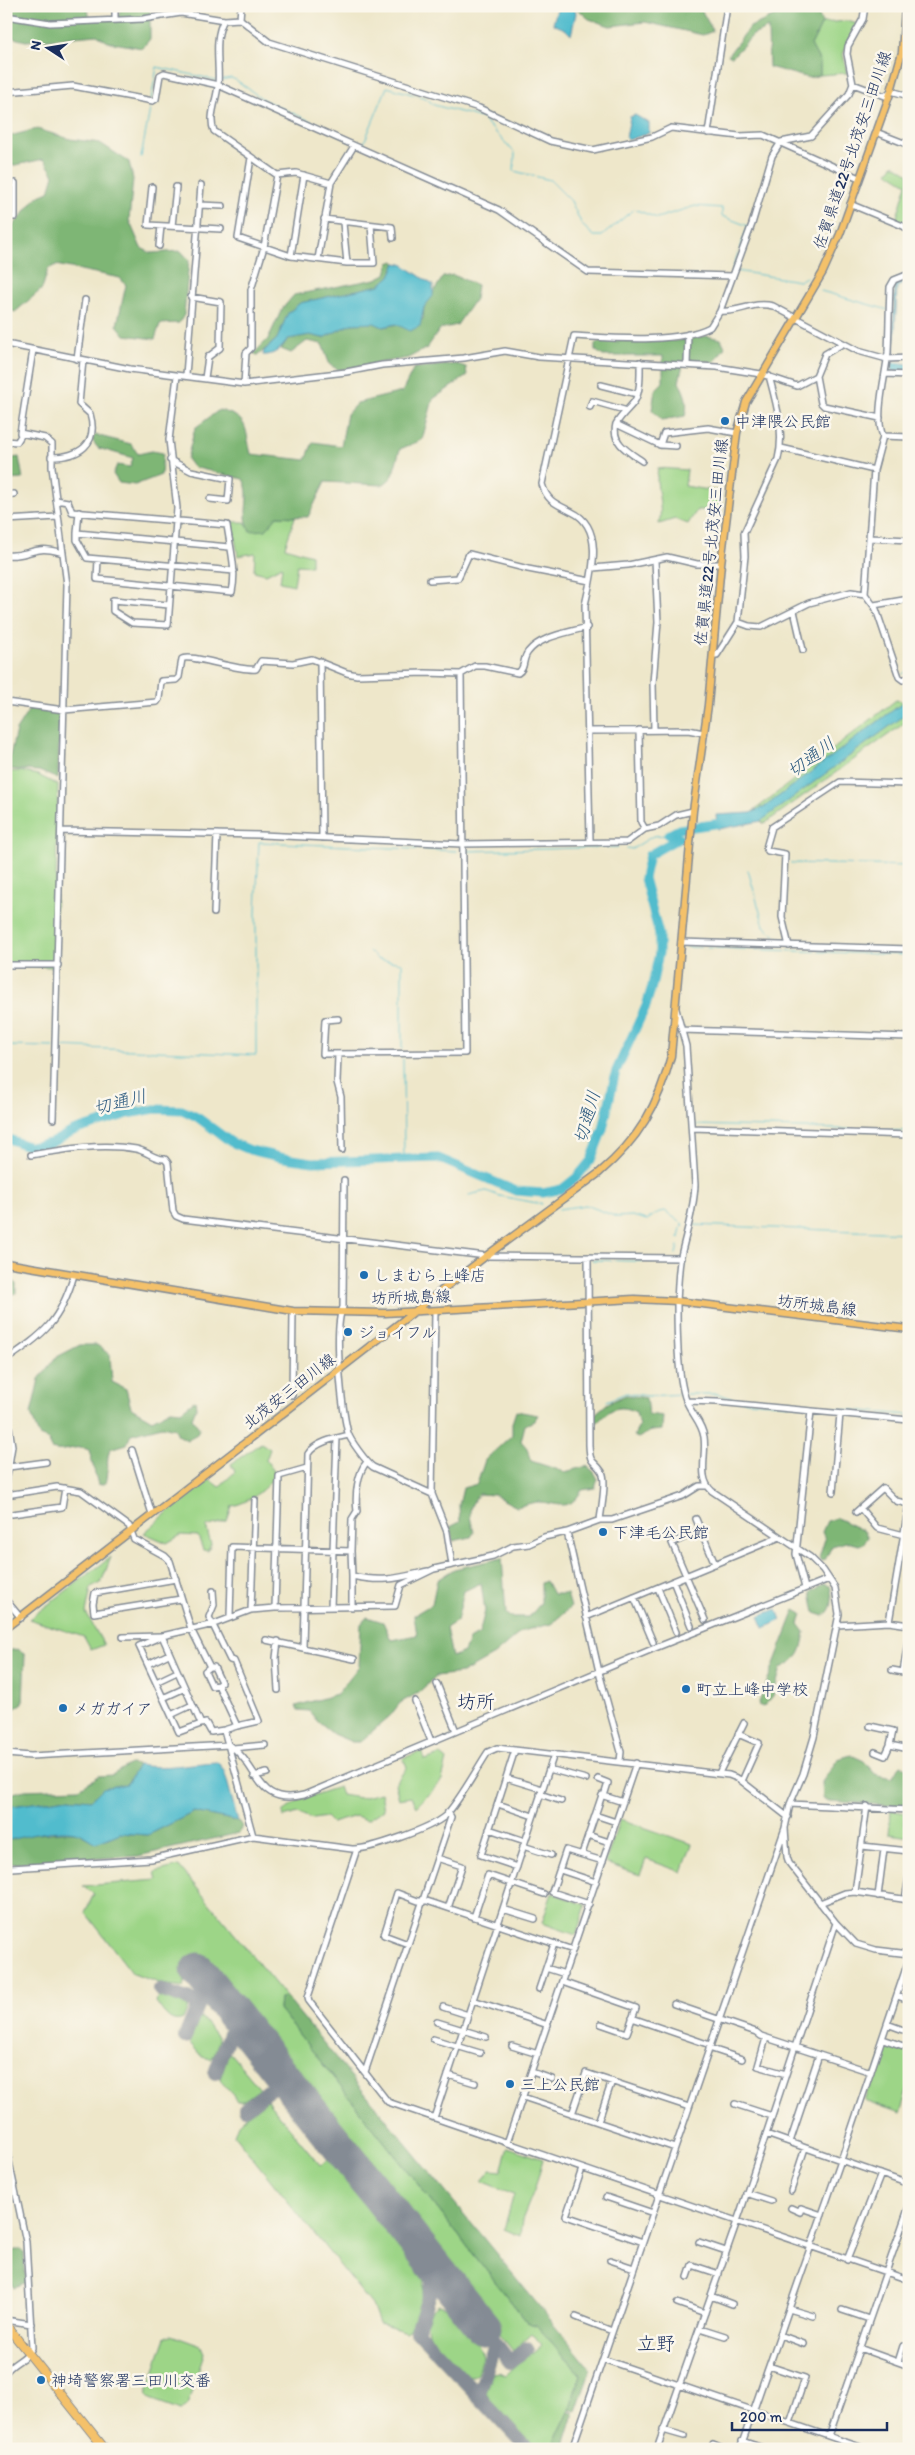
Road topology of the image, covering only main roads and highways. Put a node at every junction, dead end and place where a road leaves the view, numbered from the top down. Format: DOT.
graph roads {
  1 [pos="906,8"];
  2 [pos="906,32"];
  3 [pos="674,1026"];
  4 [pos="6,1263"];
  5 [pos="413,1312"];
  6 [pos="909,1329"];
  7 [pos="6,1628"];
  8 [pos="6,2325"];
  9 [pos="105,2449"];
  1 -- 2 [label="main road, 佐賀県道22号北茂安三田川線"];
  2 -- 3 [label="main road, 佐賀県道22号北茂安三田川線"];
  3 -- 5 [label="main road, 北茂安三田川線"];
  4 -- 5 [label="main road, 坊所城島線"];
  5 -- 6 [label="main road, 坊所城島線"];
  5 -- 7 [label="main road, 北茂安三田川線"];
  8 -- 9 [label="highway"];
}
